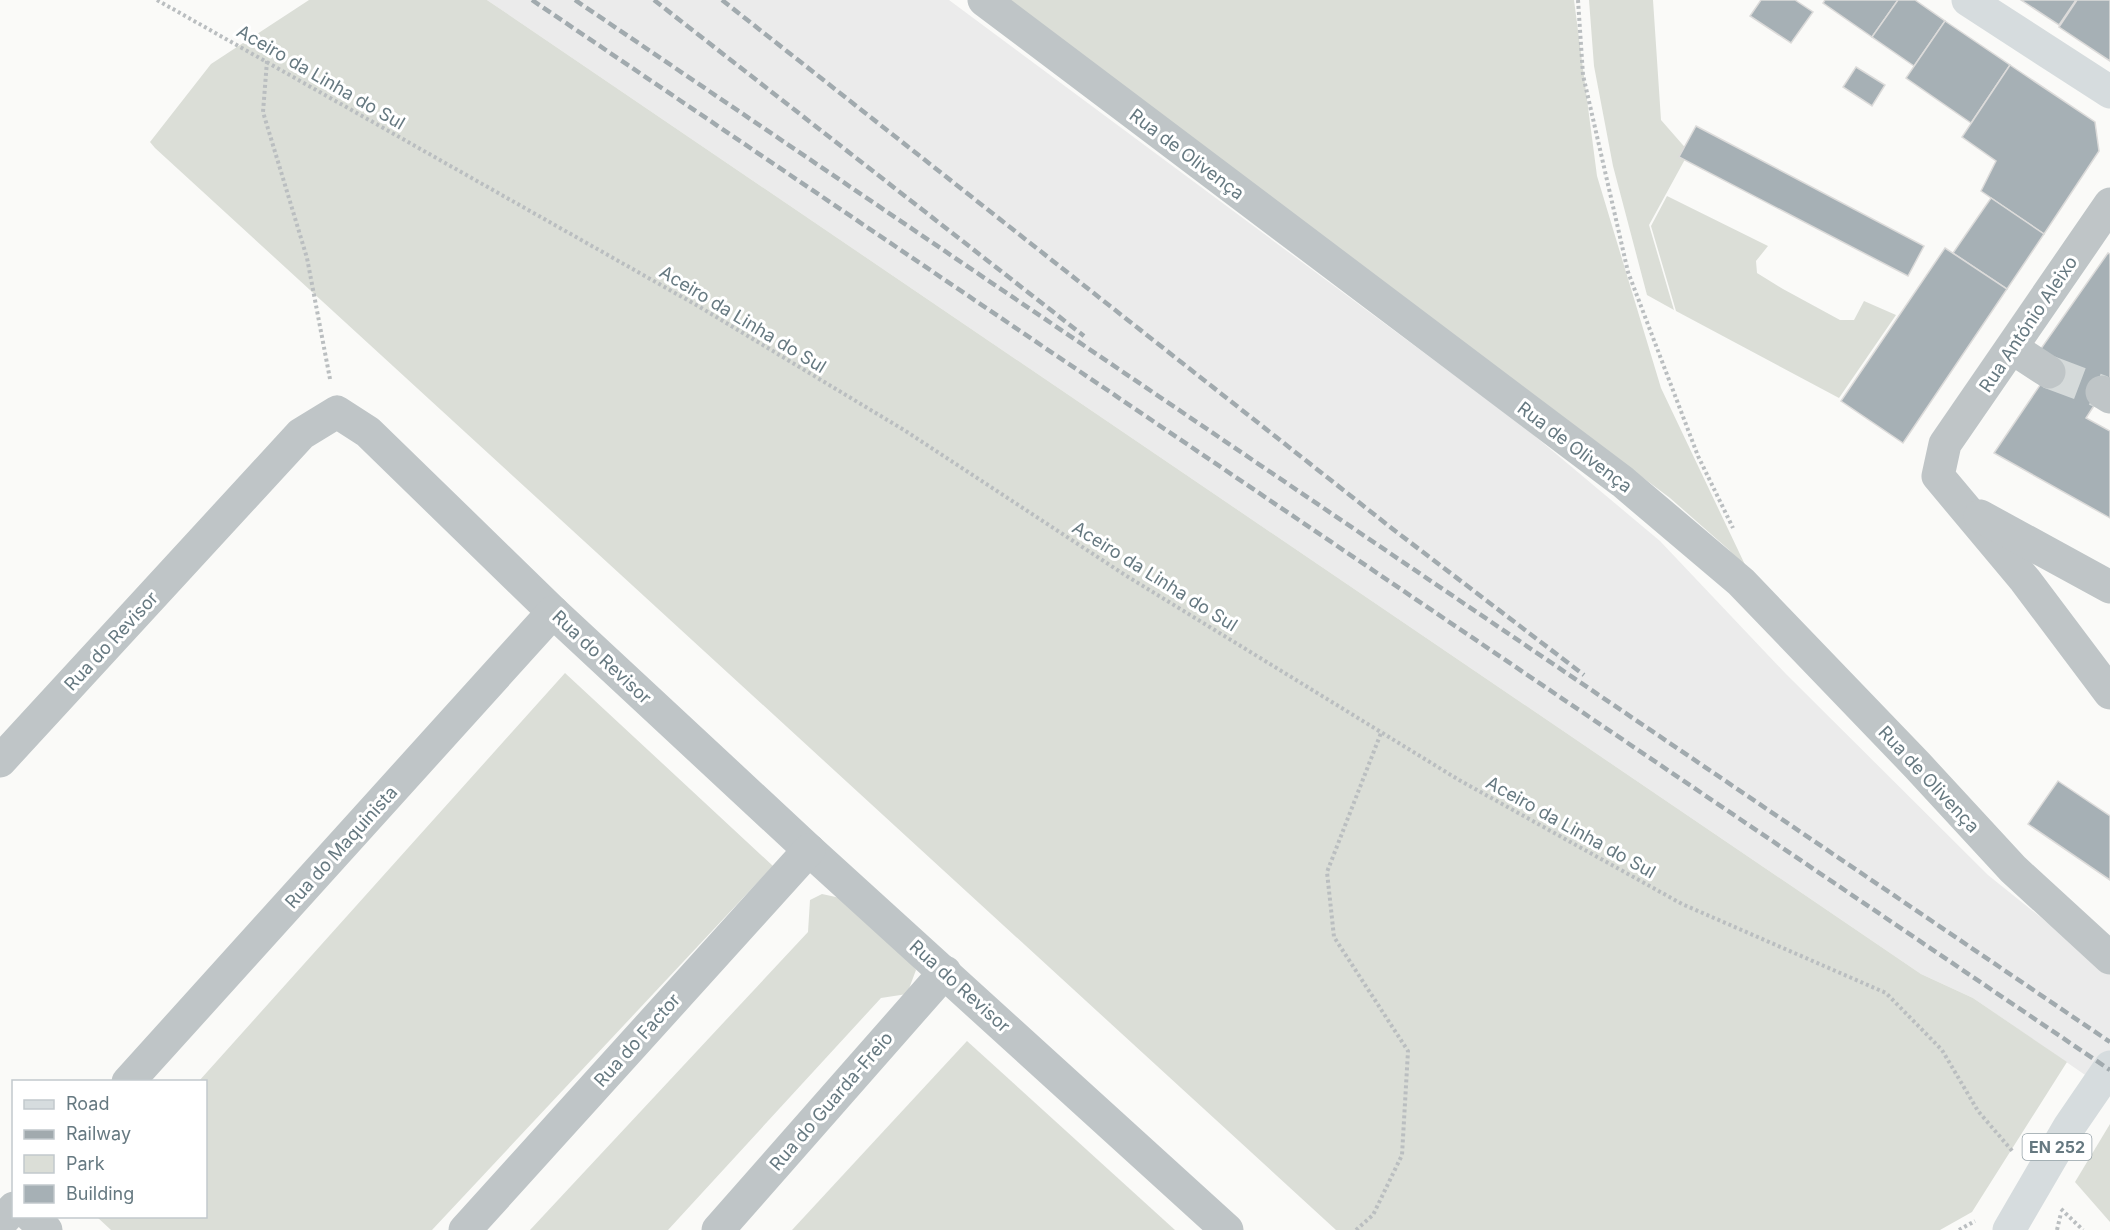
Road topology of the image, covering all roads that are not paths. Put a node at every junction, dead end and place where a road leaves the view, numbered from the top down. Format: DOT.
graph roads {
  1 [pos="984,0"];
  2 [pos="1968,0"];
  3 [pos="2110,92"];
  4 [pos="2110,204"];
  5 [pos="2012,348"];
  6 [pos="2049,372"];
  7 [pos="1963,506"];
  8 [pos="2110,587"];
  9 [pos="553,612"];
  10 [pos="2110,693"];
  11 [pos="0,761"];
  12 [pos="809,850"];
  13 [pos="2110,958"];
  14 [pos="945,972"];
  15 [pos="2110,1067"];
  16 [pos="130,1080"];
  17 [pos="0,1188"];
  18 [pos="12,1198"];
  19 [pos="12,1210"];
  20 [pos="33,1218"];
  21 [pos="0,1223"];
  22 [pos="46,1230"];
  23 [pos="465,1230"];
  24 [pos="718,1230"];
  25 [pos="1227,1230"];
  26 [pos="2009,1230"];
  1 -- 13 [label="street, Rua de Olivença"];
  2 -- 3 [label="main road"];
  4 -- 5 [label="street, Rua António Aleixo"];
  5 -- 6 [label="street"];
  5 -- 7 [label="street, Rua António Aleixo"];
  7 -- 8 [label="street"];
  7 -- 10 [label="street"];
  9 -- 11 [label="street, Rua do Revisor"];
  9 -- 12 [label="street, Rua do Revisor"];
  9 -- 16 [label="street, Rua do Maquinista"];
  12 -- 14 [label="street, Rua do Revisor"];
  12 -- 23 [label="street, Rua do Factor"];
  14 -- 24 [label="street, Rua do Guarda-Freio"];
  14 -- 25 [label="street, Rua do Revisor"];
  15 -- 26 [label="main road, EN 252"];
  17 -- 18 [label="street"];
  19 -- 21 [label="street"];
  20 -- 22 [label="street"];
}
